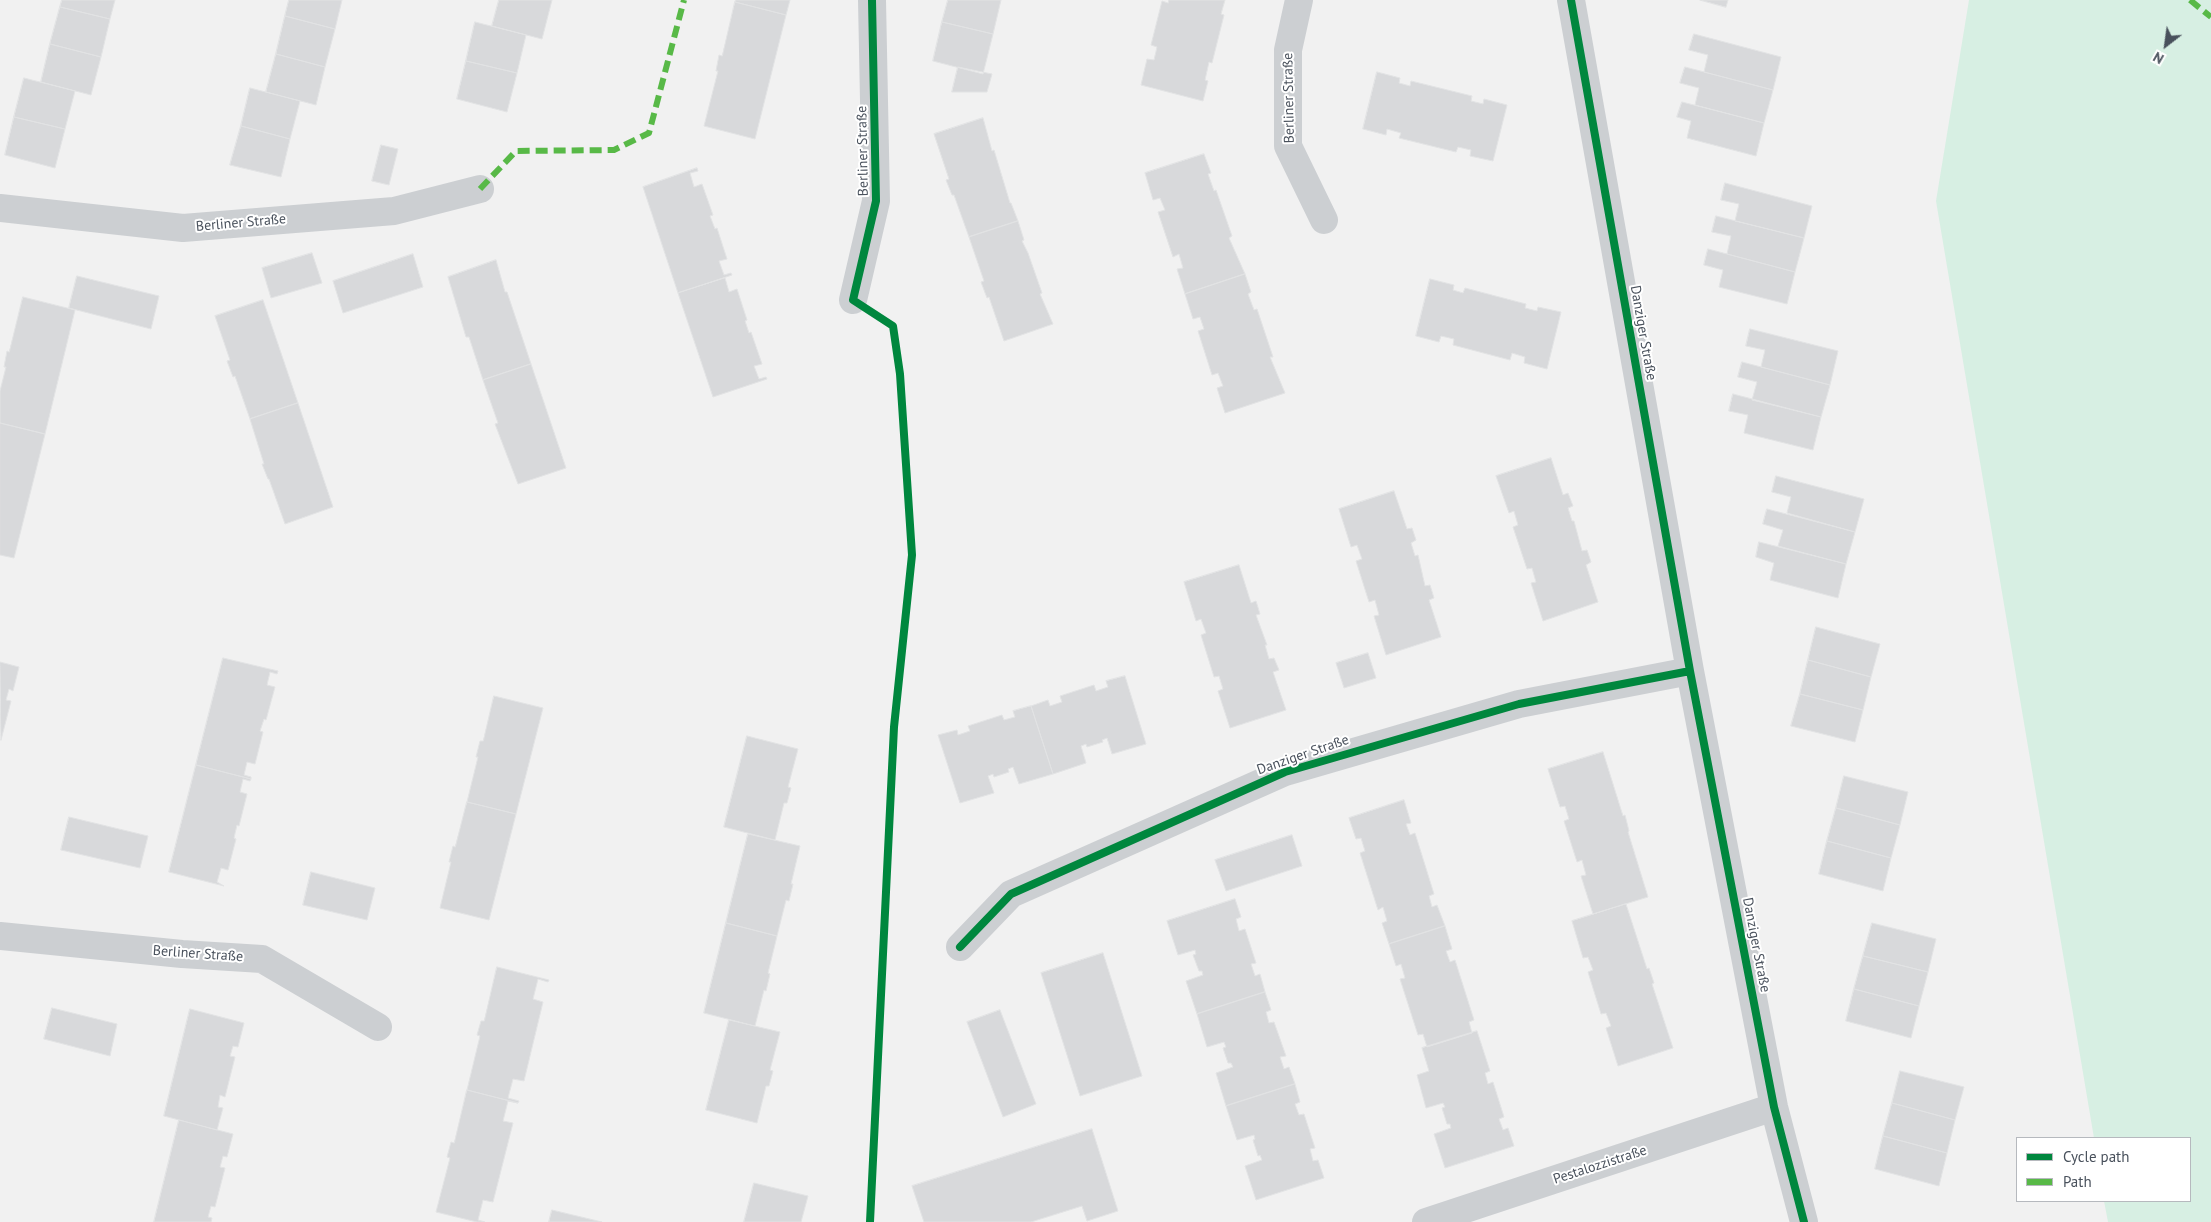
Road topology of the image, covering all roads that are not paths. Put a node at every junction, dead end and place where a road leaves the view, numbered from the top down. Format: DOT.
graph roads {
  1 [pos="872,0"];
  2 [pos="1299,0"];
  3 [pos="1571,0"];
  4 [pos="480,189"];
  5 [pos="0,208"];
  6 [pos="1324,220"];
  7 [pos="853,300"];
  8 [pos="1690,671"];
  9 [pos="0,936"];
  10 [pos="960,947"];
  11 [pos="378,1027"];
  12 [pos="1774,1107"];
  13 [pos="1426,1222"];
  14 [pos="1804,1222"];
  1 -- 7 [label="street, Berliner Straße"];
  2 -- 6 [label="street, Berliner Straße"];
  3 -- 8 [label="street, Danziger Straße"];
  4 -- 5 [label="street, Berliner Straße"];
  8 -- 10 [label="street, Danziger Straße"];
  8 -- 12 [label="street, Danziger Straße"];
  9 -- 11 [label="street, Berliner Straße"];
  12 -- 13 [label="street, Pestalozzistraße"];
  12 -- 14 [label="street, Danziger Straße"];
}
